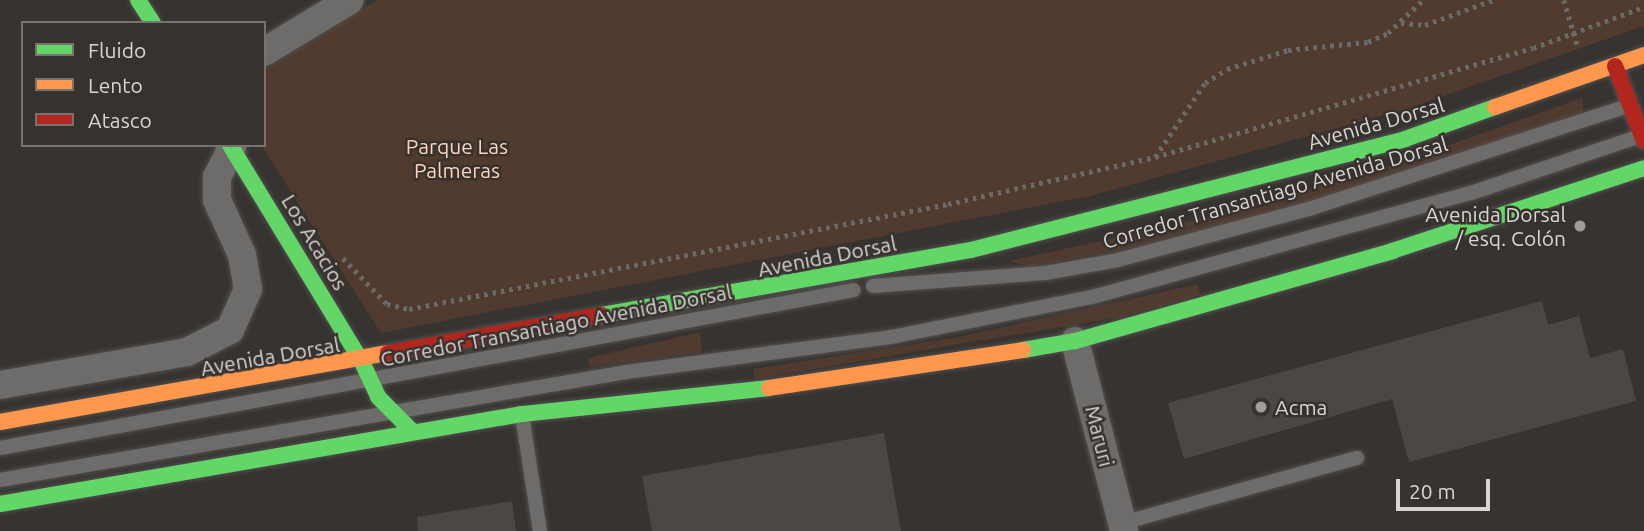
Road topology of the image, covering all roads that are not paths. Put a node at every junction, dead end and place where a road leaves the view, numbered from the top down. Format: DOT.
graph roads {
  1 [pos="138,0"];
  2 [pos="350,0"];
  3 [pos="152,21"];
  4 [pos="266,51"];
  5 [pos="1644,55"];
  6 [pos="1615,66"];
  7 [pos="1637,102"];
  8 [pos="1643,137"];
  9 [pos="231,147"];
  10 [pos="1644,168"];
  11 [pos="1076,341"];
  12 [pos="362,362"];
  13 [pos="370,382"];
  14 [pos="0,385"];
  15 [pos="389,412"];
  16 [pos="522,414"];
  17 [pos="0,422"];
  18 [pos="413,432"];
  19 [pos="0,448"];
  20 [pos="1357,458"];
  21 [pos="0,480"];
  22 [pos="0,504"];
  23 [pos="1123,527"];
  24 [pos="540,531"];
  1 -- 3 [label="main road"];
  2 -- 4 [label="street"];
  5 -- 6 [label="main road, Avenida Dorsal"];
  6 -- 7 [label="main road"];
  6 -- 12 [label="main road, Avenida Dorsal"];
  7 -- 8 [label="main road"];
  7 -- 13 [label="lane, Corredor Transantiago Avenida Dorsal"];
  8 -- 15 [label="lane"];
  9 -- 12 [label="main road, Los Acacios"];
  9 -- 14 [label="street"];
  10 -- 11 [label="main road"];
  11 -- 16 [label="main road"];
  11 -- 23 [label="street, Maruri"];
  12 -- 13 [label="main road, Los Acacios"];
  12 -- 17 [label="main road, Avenida Dorsal"];
  13 -- 15 [label="main road, Los Acacios"];
  13 -- 19 [label="lane, Corredor Transantiago Avenida Dorsal"];
  15 -- 18 [label="main road, Los Acacios"];
  15 -- 21 [label="lane"];
  16 -- 18 [label="main road"];
  16 -- 24 [label="lane"];
  18 -- 22 [label="main road"];
  20 -- 23 [label="lane"];
}
